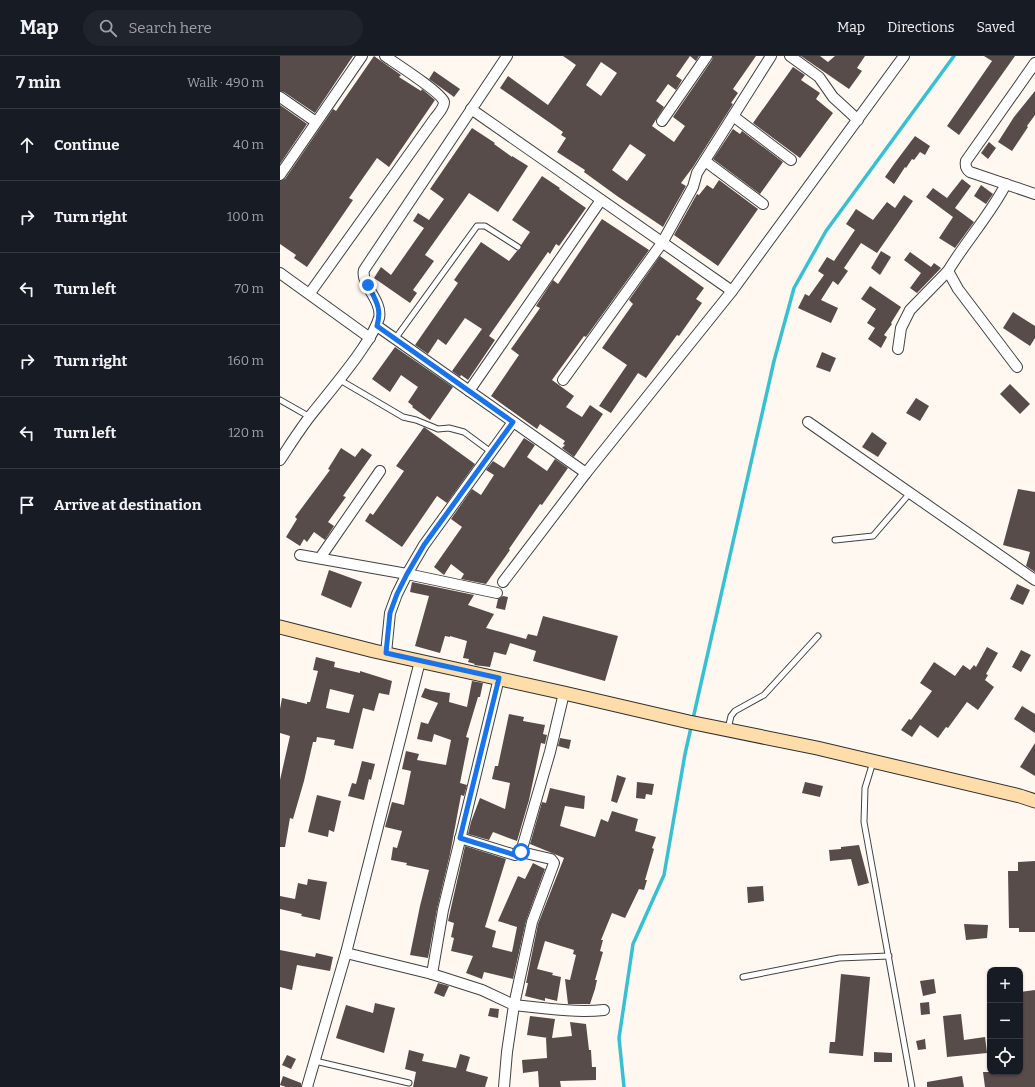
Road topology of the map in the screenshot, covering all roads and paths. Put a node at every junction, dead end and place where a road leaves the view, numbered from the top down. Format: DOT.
graph roads {
  1 [pos="362,56"];
  2 [pos="385,56"];
  3 [pos="508,56"];
  4 [pos="707,56"];
  5 [pos="771,56"];
  6 [pos="790,56"];
  7 [pos="904,56"];
  8 [pos="1035,63"];
  9 [pos="280,97"];
  10 [pos="471,109"];
  11 [pos="733,116"];
  12 [pos="858,120"];
  13 [pos="662,121"];
  14 [pos="316,122"];
  15 [pos="792,160"];
  16 [pos="705,161"];
  17 [pos="282,169"];
  18 [pos="1006,184"];
  19 [pos="1035,194"];
  20 [pos="602,200"];
  21 [pos="763,204"];
  22 [pos="662,243"];
  23 [pos="518,247"];
  24 [pos="948,271"];
  25 [pos="280,273"];
  26 [pos="732,291"];
  27 [pos="310,293"];
  28 [pos="377,326"];
  29 [pos="370,338"];
  30 [pos="395,339"];
  31 [pos="898,349"];
  32 [pos="1017,367"];
  33 [pos="340,380"];
  34 [pos="563,380"];
  35 [pos="469,391"];
  36 [pos="280,400"];
  37 [pos="310,417"];
  38 [pos="513,422"];
  39 [pos="808,422"];
  40 [pos="491,452"];
  41 [pos="280,460"];
  42 [pos="380,471"];
  43 [pos="586,473"];
  44 [pos="910,493"];
  45 [pos="835,540"];
  46 [pos="300,555"];
  47 [pos="320,558"];
  48 [pos="407,574"];
  49 [pos="1035,580"];
  50 [pos="503,582"];
  51 [pos="497,593"];
  52 [pos="280,628"];
  53 [pos="818,636"];
  54 [pos="386,653"];
  55 [pos="420,661"];
  56 [pos="499,678"];
  57 [pos="564,692"];
  58 [pos="728,730"];
  59 [pos="873,762"];
  60 [pos="1035,801"];
  61 [pos="460,838"];
  62 [pos="521,852"];
  63 [pos="346,953"];
  64 [pos="889,956"];
  65 [pos="432,974"];
  66 [pos="743,977"];
  67 [pos="514,1005"];
  68 [pos="604,1010"];
  69 [pos="315,1061"];
  70 [pos="409,1082"];
  71 [pos="306,1087"];
  72 [pos="504,1087"];
  73 [pos="912,1087"];
  1 -- 14 [label="street"];
  2 -- 27 [label="street"];
  3 -- 10 [label="street"];
  4 -- 13 [label="street"];
  5 -- 11 [label="street"];
  6 -- 12 [label="street"];
  7 -- 12 [label="street"];
  8 -- 18 [label="street"];
  9 -- 14 [label="street"];
  10 -- 20 [label="street"];
  10 -- 28 [label="street"];
  11 -- 15 [label="street"];
  11 -- 16 [label="street"];
  12 -- 26 [label="street"];
  14 -- 17 [label="street"];
  16 -- 21 [label="street"];
  16 -- 22 [label="street"];
  18 -- 19 [label="street"];
  18 -- 24 [label="street"];
  20 -- 22 [label="street"];
  20 -- 35 [label="street"];
  22 -- 26 [label="street"];
  22 -- 34 [label="street"];
  23 -- 30 [label="lane"];
  24 -- 31 [label="street"];
  24 -- 32 [label="street"];
  25 -- 27 [label="street"];
  26 -- 43 [label="street"];
  27 -- 29 [label="street"];
  28 -- 29 [label="street"];
  28 -- 30 [label="street"];
  29 -- 33 [label="street"];
  30 -- 35 [label="street"];
  33 -- 37 [label="street"];
  33 -- 40 [label="lane"];
  35 -- 38 [label="street"];
  36 -- 37 [label="lane"];
  37 -- 41 [label="street"];
  38 -- 40 [label="street"];
  38 -- 43 [label="street"];
  39 -- 44 [label="street"];
  40 -- 48 [label="street"];
  42 -- 47 [label="street"];
  43 -- 50 [label="street"];
  44 -- 45 [label="lane"];
  44 -- 49 [label="street"];
  46 -- 47 [label="street"];
  47 -- 48 [label="street"];
  48 -- 51 [label="street"];
  48 -- 54 [label="street"];
  52 -- 54 [label="street"];
  53 -- 58 [label="lane"];
  54 -- 55 [label="street"];
  55 -- 56 [label="street"];
  55 -- 63 [label="street"];
  56 -- 57 [label="street"];
  56 -- 61 [label="street"];
  57 -- 58 [label="street"];
  57 -- 62 [label="street"];
  58 -- 59 [label="street"];
  59 -- 60 [label="street"];
  59 -- 64 [label="lane"];
  61 -- 62 [label="street"];
  61 -- 65 [label="street"];
  62 -- 67 [label="street"];
  63 -- 65 [label="street"];
  63 -- 69 [label="street"];
  64 -- 66 [label="lane"];
  64 -- 73 [label="lane"];
  65 -- 67 [label="street"];
  67 -- 68 [label="street"];
  67 -- 72 [label="street"];
  69 -- 70 [label="lane"];
  69 -- 71 [label="street"];
}
